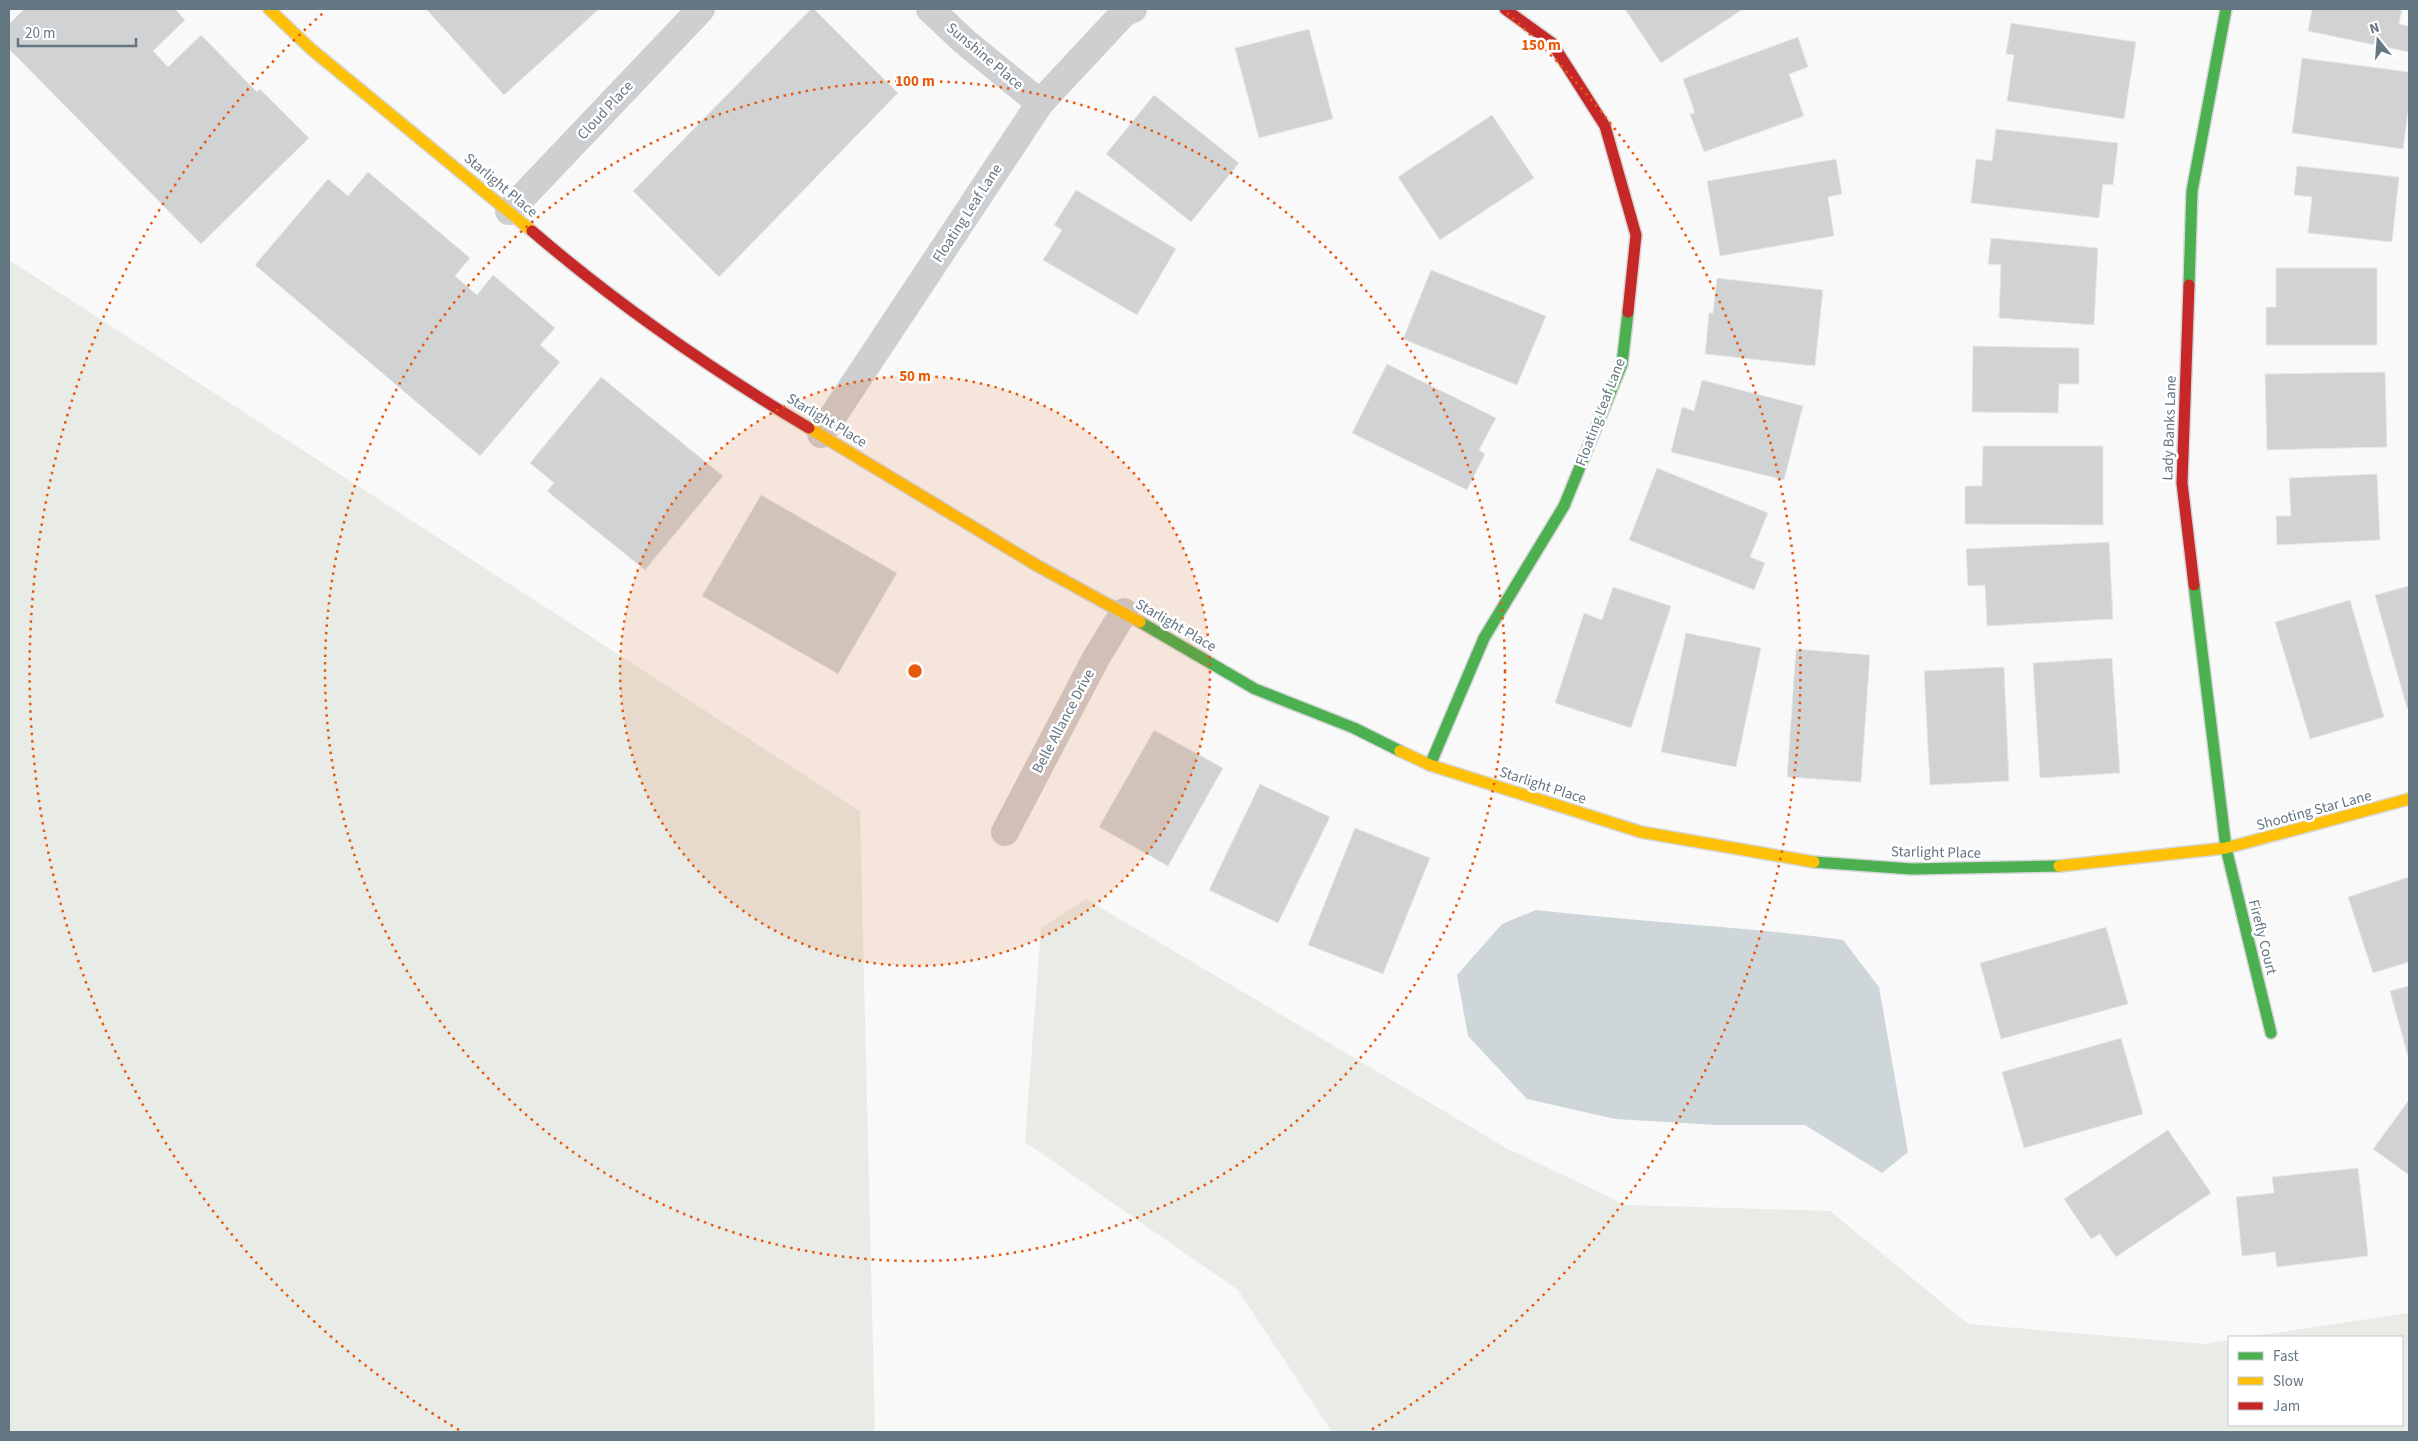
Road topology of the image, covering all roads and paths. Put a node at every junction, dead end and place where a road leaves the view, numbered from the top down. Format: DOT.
graph roads {
  1 [pos="269,9"];
  2 [pos="701,9"];
  3 [pos="930,9"];
  4 [pos="1133,9"];
  5 [pos="1505,9"];
  6 [pos="2226,9"];
  7 [pos="1040,103"];
  8 [pos="509,211"];
  9 [pos="821,434"];
  10 [pos="1124,612"];
  11 [pos="1430,765"];
  12 [pos="2409,798"];
  13 [pos="1005,832"];
  14 [pos="2226,848"];
  15 [pos="2271,1033"];
  1 -- 8 [label="street, Starlight Place"];
  2 -- 8 [label="street, Cloud Place"];
  3 -- 7 [label="street, Sunshine Place"];
  4 -- 7 [label="street, Floating Leaf Lane"];
  5 -- 11 [label="street, Floating Leaf Lane"];
  6 -- 14 [label="street, Lady Banks Lane"];
  7 -- 9 [label="street, Floating Leaf Lane"];
  8 -- 9 [label="street, Starlight Place"];
  9 -- 10 [label="street, Starlight Place"];
  10 -- 11 [label="street, Starlight Place"];
  10 -- 13 [label="street, Belle Allance Drive"];
  11 -- 14 [label="street, Starlight Place"];
  12 -- 14 [label="street, Shooting Star Lane"];
  14 -- 15 [label="street, Firefly Court"];
}
